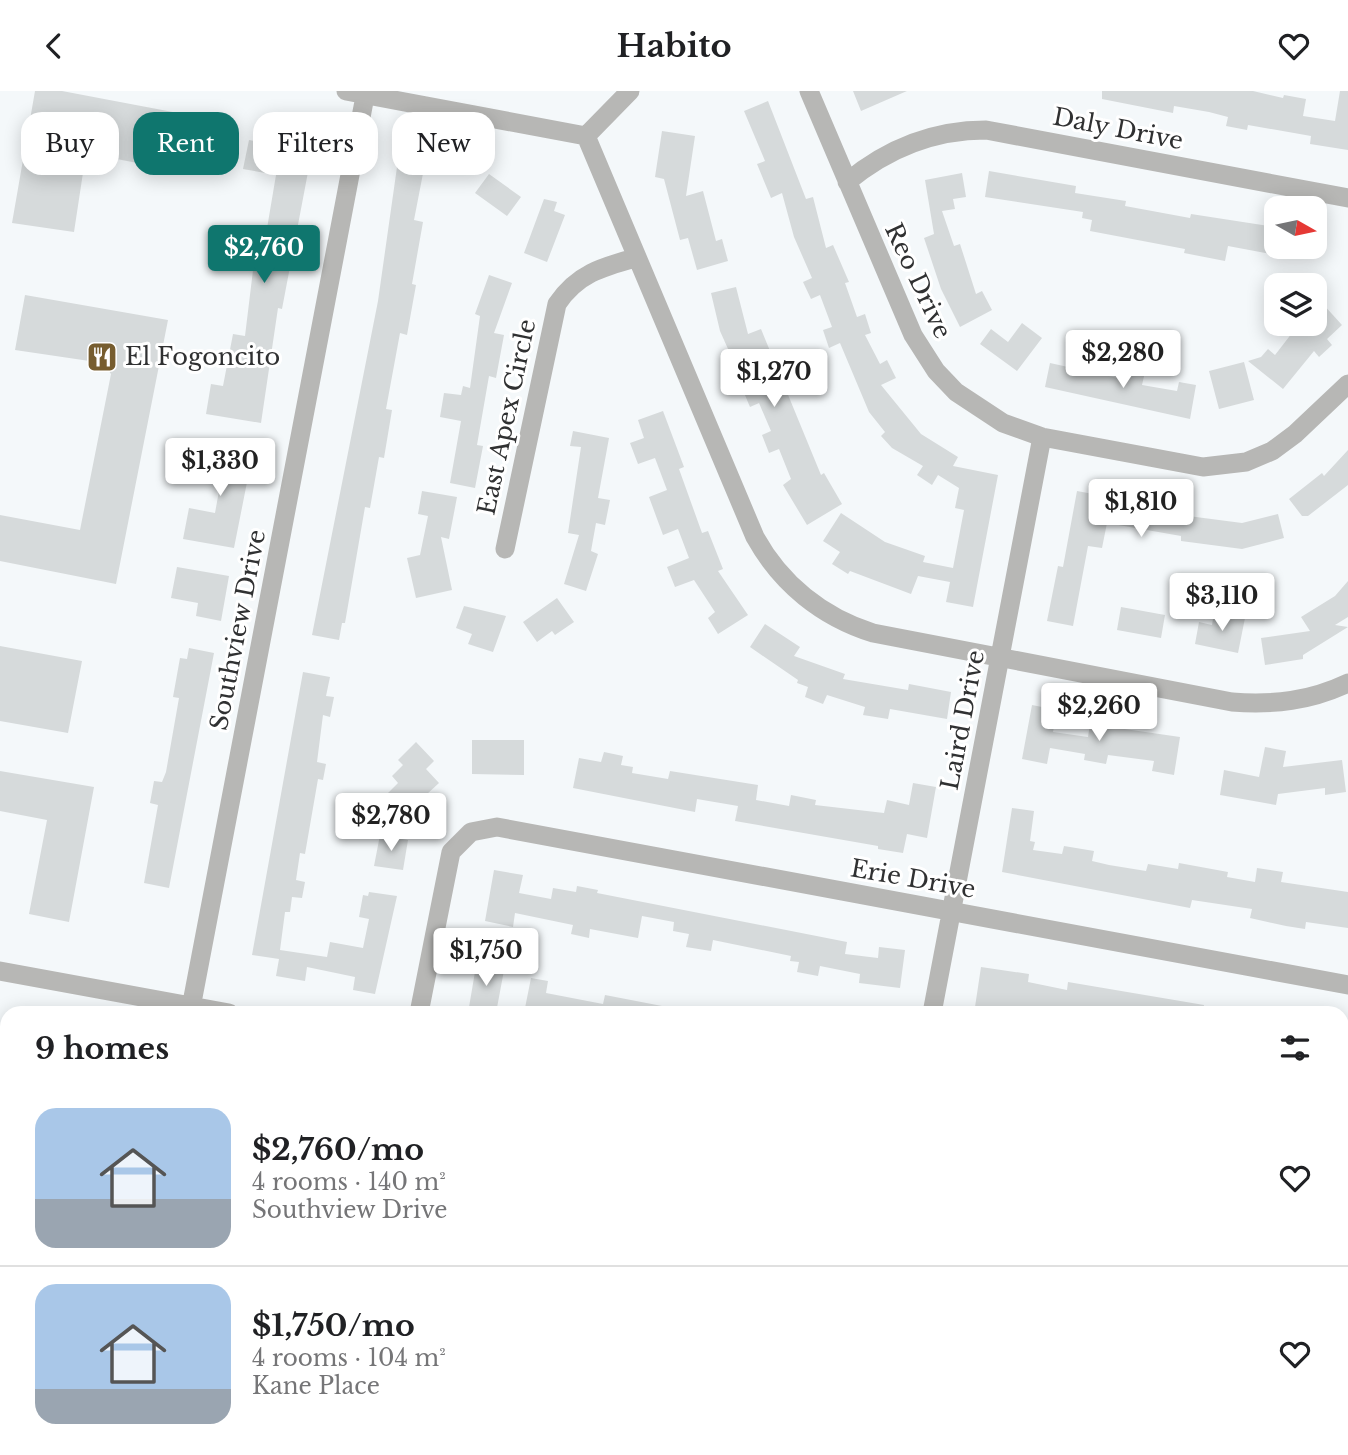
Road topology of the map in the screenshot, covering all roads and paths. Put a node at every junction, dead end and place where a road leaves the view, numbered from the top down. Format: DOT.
graph roads {
  1 [pos="809,91"];
  2 [pos="359,92"];
  3 [pos="628,92"];
  4 [pos="586,136"];
  5 [pos="848,182"];
  6 [pos="1348,198"];
  7 [pos="635,258"];
  8 [pos="1348,384"];
  9 [pos="1042,437"];
  10 [pos="505,549"];
  11 [pos="1000,658"];
  12 [pos="1348,683"];
  13 [pos="951,912"];
  14 [pos="0,971"];
  15 [pos="1348,985"];
  16 [pos="171,1006"];
  17 [pos="192,1006"];
  18 [pos="420,1006"];
  19 [pos="933,1006"];
  1 -- 5 [label="street, Reo Drive"];
  2 -- 4 [label="street"];
  2 -- 17 [label="street, Southview Drive"];
  3 -- 4 [label="street"];
  4 -- 7 [label="street"];
  5 -- 6 [label="street, Daly Drive"];
  5 -- 9 [label="street, Reo Drive"];
  7 -- 10 [label="street, East Apex Circle"];
  7 -- 11 [label="street"];
  8 -- 9 [label="street, Reo Drive"];
  9 -- 11 [label="street, Laird Drive"];
  11 -- 12 [label="street"];
  11 -- 13 [label="street, Laird Drive"];
  13 -- 15 [label="street, Erie Drive"];
  13 -- 18 [label="street, Erie Drive"];
  13 -- 19 [label="street, Laird Drive"];
  14 -- 16 [label="street"];
}
